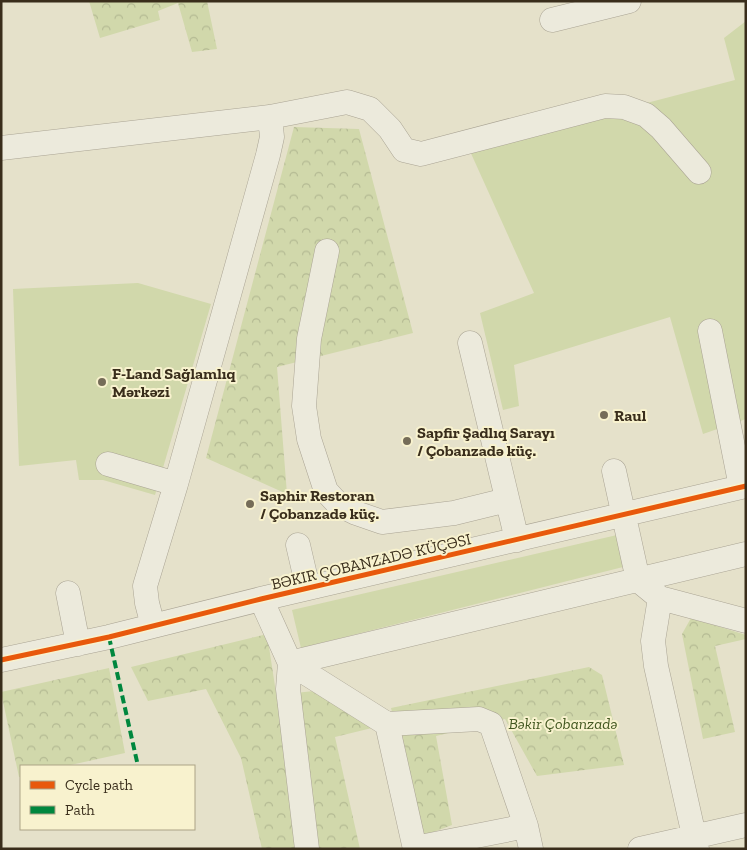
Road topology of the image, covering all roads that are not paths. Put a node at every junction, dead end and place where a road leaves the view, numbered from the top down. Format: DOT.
graph roads {
  1 [pos="629,1"];
  2 [pos="552,20"];
  3 [pos="270,117"];
  4 [pos="1,148"];
  5 [pos="699,172"];
  6 [pos="327,251"];
  7 [pos="710,331"];
  8 [pos="470,343"];
  9 [pos="740,447"];
  10 [pos="108,464"];
  11 [pos="614,471"];
  12 [pos="176,484"];
  13 [pos="744,487"];
  14 [pos="508,500"];
  15 [pos="624,515"];
  16 [pos="517,540"];
  17 [pos="298,545"];
  18 [pos="746,554"];
  19 [pos="638,580"];
  20 [pos="308,588"];
  21 [pos="68,593"];
  22 [pos="660,598"];
  23 [pos="261,599"];
  24 [pos="746,621"];
  25 [pos="152,626"];
  26 [pos="78,644"];
  27 [pos="1,660"];
  28 [pos="290,663"];
  29 [pos="387,724"];
  30 [pos="746,825"];
  31 [pos="526,826"];
  32 [pos="696,842"];
  33 [pos="415,848"];
  34 [pos="307,849"];
  35 [pos="531,849"];
  36 [pos="640,849"];
  1 -- 2 [label="street"];
  3 -- 4 [label="street"];
  3 -- 5 [label="street"];
  3 -- 12 [label="street"];
  6 -- 14 [label="street"];
  7 -- 9 [label="street"];
  8 -- 14 [label="street"];
  9 -- 13 [label="street"];
  10 -- 12 [label="street"];
  11 -- 15 [label="street"];
  12 -- 25 [label="street"];
  13 -- 15 [label="street, BƏKIR ÇOBANZADƏ KÜÇƏSI"];
  14 -- 16 [label="street"];
  15 -- 16 [label="street, BƏKIR ÇOBANZADƏ KÜÇƏSI"];
  15 -- 19 [label="street"];
  16 -- 20 [label="street, BƏKIR ÇOBANZADƏ KÜÇƏSI"];
  17 -- 20 [label="street"];
  18 -- 19 [label="street"];
  19 -- 22 [label="street"];
  19 -- 28 [label="street"];
  20 -- 23 [label="street, BƏKIR ÇOBANZADƏ KÜÇƏSI"];
  21 -- 26 [label="street"];
  22 -- 24 [label="street"];
  22 -- 32 [label="street"];
  23 -- 25 [label="street, BƏKIR ÇOBANZADƏ KÜÇƏSI"];
  23 -- 28 [label="street"];
  25 -- 26 [label="street, BƏKIR ÇOBANZADƏ KÜÇƏSI"];
  26 -- 27 [label="street, BƏKIR ÇOBANZADƏ KÜÇƏSI"];
  28 -- 29 [label="street"];
  28 -- 34 [label="street"];
  29 -- 31 [label="street"];
  29 -- 33 [label="street"];
  30 -- 32 [label="street"];
  31 -- 33 [label="street"];
  31 -- 35 [label="street"];
  32 -- 36 [label="street"];
}
